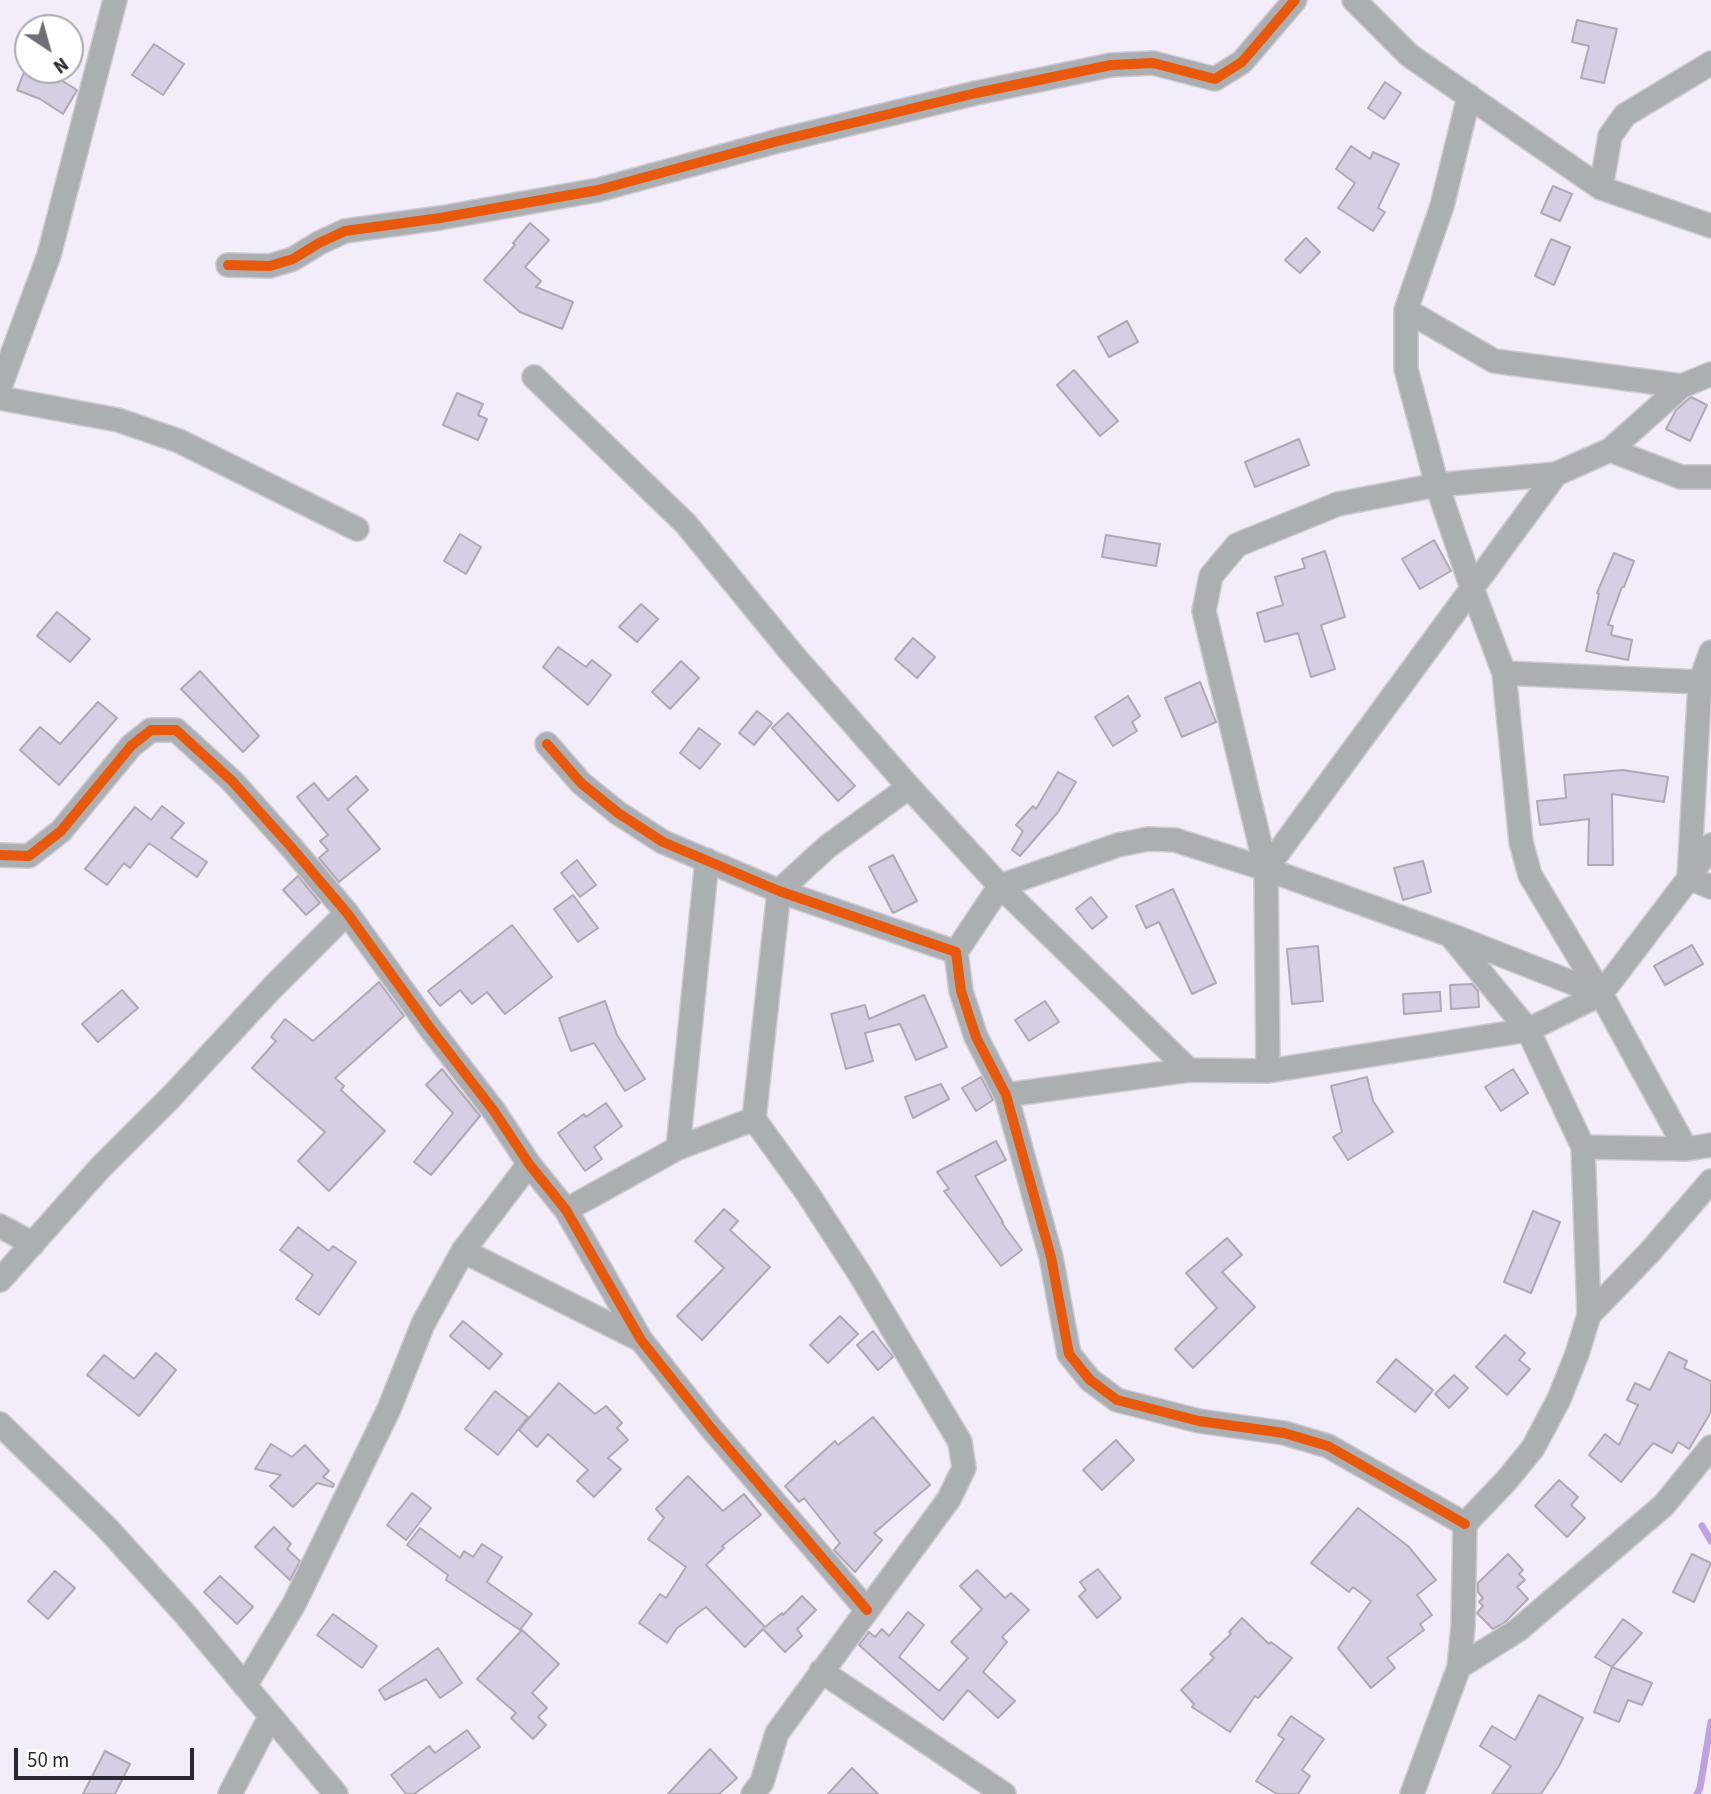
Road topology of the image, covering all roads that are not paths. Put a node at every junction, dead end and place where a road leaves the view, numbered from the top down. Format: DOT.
graph roads {
  1 [pos="115,0"];
  2 [pos="1295,0"];
  3 [pos="1354,0"];
  4 [pos="1711,63"];
  5 [pos="1469,96"];
  6 [pos="1601,188"];
  7 [pos="1711,226"];
  8 [pos="228,265"];
  9 [pos="1406,310"];
  10 [pos="1711,374"];
  11 [pos="534,377"];
  12 [pos="1682,386"];
  13 [pos="0,387"];
  14 [pos="0,398"];
  15 [pos="1610,450"];
  16 [pos="1556,474"];
  17 [pos="1711,477"];
  18 [pos="1437,485"];
  19 [pos="357,529"];
  20 [pos="1472,588"];
  21 [pos="1711,652"];
  22 [pos="1504,673"];
  23 [pos="1700,682"];
  24 [pos="547,744"];
  25 [pos="909,787"];
  26 [pos="1711,845"];
  27 [pos="0,855"];
  28 [pos="707,860"];
  29 [pos="1266,869"];
  30 [pos="1689,878"];
  31 [pos="1000,886"];
  32 [pos="1711,887"];
  33 [pos="779,891"];
  34 [pos="347,913"];
  35 [pos="1450,935"];
  36 [pos="956,952"];
  37 [pos="1601,994"];
  38 [pos="1528,1030"];
  39 [pos="1189,1070"];
  40 [pos="1268,1071"];
  41 [pos="1006,1095"];
  42 [pos="754,1119"];
  43 [pos="1711,1145"];
  44 [pos="1583,1147"];
  45 [pos="678,1148"];
  46 [pos="1686,1149"];
  47 [pos="528,1164"];
  48 [pos="1711,1181"];
  49 [pos="566,1210"];
  50 [pos="0,1226"];
  51 [pos="33,1244"];
  52 [pos="463,1251"];
  53 [pos="0,1280"];
  54 [pos="1589,1315"];
  55 [pos="641,1340"];
  56 [pos="0,1425"];
  57 [pos="1711,1447"];
  58 [pos="1465,1524"];
  59 [pos="867,1610"];
  60 [pos="1459,1667"];
  61 [pos="821,1671"];
  62 [pos="245,1686"];
  63 [pos="270,1717"];
  64 [pos="230,1794"];
  65 [pos="337,1794"];
  66 [pos="753,1794"];
  67 [pos="1004,1794"];
  68 [pos="1412,1794"];
  1 -- 13 [label="street"];
  2 -- 8 [label="street"];
  3 -- 5 [label="street"];
  4 -- 6 [label="street"];
  5 -- 6 [label="street"];
  5 -- 9 [label="street"];
  6 -- 7 [label="street"];
  9 -- 12 [label="street"];
  9 -- 18 [label="street"];
  10 -- 12 [label="street"];
  11 -- 25 [label="street"];
  12 -- 15 [label="street"];
  14 -- 19 [label="street"];
  15 -- 16 [label="street"];
  15 -- 17 [label="street"];
  16 -- 18 [label="street"];
  16 -- 20 [label="street"];
  18 -- 20 [label="street"];
  18 -- 29 [label="street"];
  20 -- 22 [label="street"];
  20 -- 29 [label="street"];
  21 -- 23 [label="street"];
  22 -- 23 [label="street"];
  22 -- 37 [label="street"];
  23 -- 30 [label="street"];
  24 -- 28 [label="street"];
  25 -- 31 [label="street"];
  25 -- 33 [label="street"];
  26 -- 30 [label="street"];
  27 -- 34 [label="street"];
  28 -- 33 [label="street"];
  28 -- 45 [label="street"];
  29 -- 31 [label="street"];
  29 -- 35 [label="street"];
  29 -- 40 [label="street"];
  30 -- 32 [label="street"];
  30 -- 37 [label="street"];
  31 -- 36 [label="street"];
  31 -- 39 [label="street"];
  33 -- 36 [label="street"];
  33 -- 42 [label="street"];
  34 -- 47 [label="street"];
  34 -- 51 [label="street"];
  35 -- 37 [label="street"];
  35 -- 38 [label="street"];
  36 -- 41 [label="street"];
  37 -- 38 [label="street"];
  37 -- 46 [label="street"];
  38 -- 40 [label="street"];
  38 -- 44 [label="street"];
  39 -- 40 [label="street"];
  39 -- 41 [label="street"];
  41 -- 58 [label="street"];
  42 -- 45 [label="street"];
  42 -- 59 [label="street"];
  43 -- 46 [label="street"];
  44 -- 46 [label="street"];
  44 -- 54 [label="street"];
  45 -- 49 [label="street"];
  47 -- 49 [label="street"];
  47 -- 52 [label="street"];
  48 -- 54 [label="street"];
  49 -- 55 [label="street"];
  50 -- 51 [label="street"];
  51 -- 53 [label="street"];
  52 -- 55 [label="street"];
  52 -- 62 [label="street"];
  54 -- 58 [label="street"];
  55 -- 59 [label="street"];
  56 -- 62 [label="street"];
  57 -- 60 [label="street"];
  58 -- 60 [label="street"];
  59 -- 61 [label="street"];
  60 -- 68 [label="street"];
  61 -- 66 [label="street"];
  61 -- 67 [label="street"];
  62 -- 63 [label="street"];
  63 -- 64 [label="street"];
  63 -- 65 [label="street"];
}
